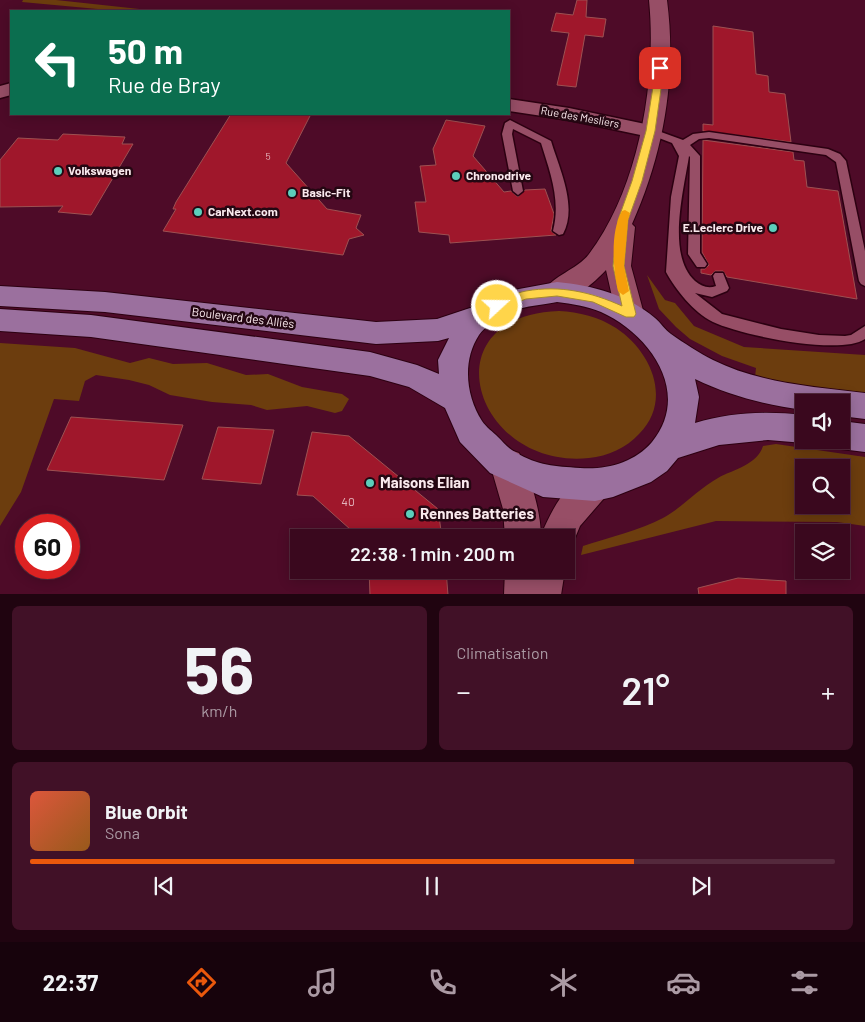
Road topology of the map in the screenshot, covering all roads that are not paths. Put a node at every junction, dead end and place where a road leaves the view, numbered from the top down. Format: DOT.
graph roads {
  1 [pos="658,0"];
  2 [pos="512,111"];
  3 [pos="650,131"];
  4 [pos="681,144"];
  5 [pos="518,191"];
  6 [pos="623,220"];
  7 [pos="559,231"];
  8 [pos="674,251"];
  9 [pos="701,264"];
  10 [pos="719,276"];
  11 [pos="865,281"];
  12 [pos="557,292"];
  13 [pos="0,296"];
  14 [pos="484,314"];
  15 [pos="630,314"];
  16 [pos="0,320"];
  17 [pos="865,331"];
  18 [pos="662,343"];
  19 [pos="795,396"];
  20 [pos="454,398"];
  21 [pos="850,404"];
  22 [pos="865,406"];
  23 [pos="795,428"];
  24 [pos="850,436"];
  25 [pos="865,438"];
  26 [pos="668,447"];
  27 [pos="506,464"];
  28 [pos="594,485"];
  29 [pos="524,529"];
  30 [pos="561,529"];
  31 [pos="523,579"];
  32 [pos="545,579"];
  33 [pos="523,594"];
  34 [pos="542,594"];
  1 -- 3 [label="street"];
  2 -- 3 [label="street, Rue des Mesliers"];
  2 -- 5 [label="lane"];
  2 -- 7 [label="lane"];
  3 -- 4 [label="lane"];
  3 -- 6 [label="street"];
  4 -- 8 [label="lane"];
  4 -- 9 [label="lane"];
  4 -- 11 [label="lane"];
  6 -- 12 [label="street"];
  6 -- 15 [label="street"];
  8 -- 10 [label="lane"];
  8 -- 17 [label="lane"];
  12 -- 14 [label="main road"];
  12 -- 15 [label="main road"];
  13 -- 14 [label="main road, Boulevard des Alliés"];
  14 -- 20 [label="main road"];
  15 -- 18 [label="main road"];
  16 -- 20 [label="main road"];
  18 -- 19 [label="main road"];
  18 -- 26 [label="main road"];
  20 -- 27 [label="main road"];
  21 -- 22 [label="main road"];
  23 -- 26 [label="main road"];
  24 -- 25 [label="main road"];
  26 -- 28 [label="main road"];
  27 -- 28 [label="main road"];
  27 -- 29 [label="street"];
  28 -- 30 [label="street"];
  31 -- 33 [label="street"];
  32 -- 34 [label="street"];
}
